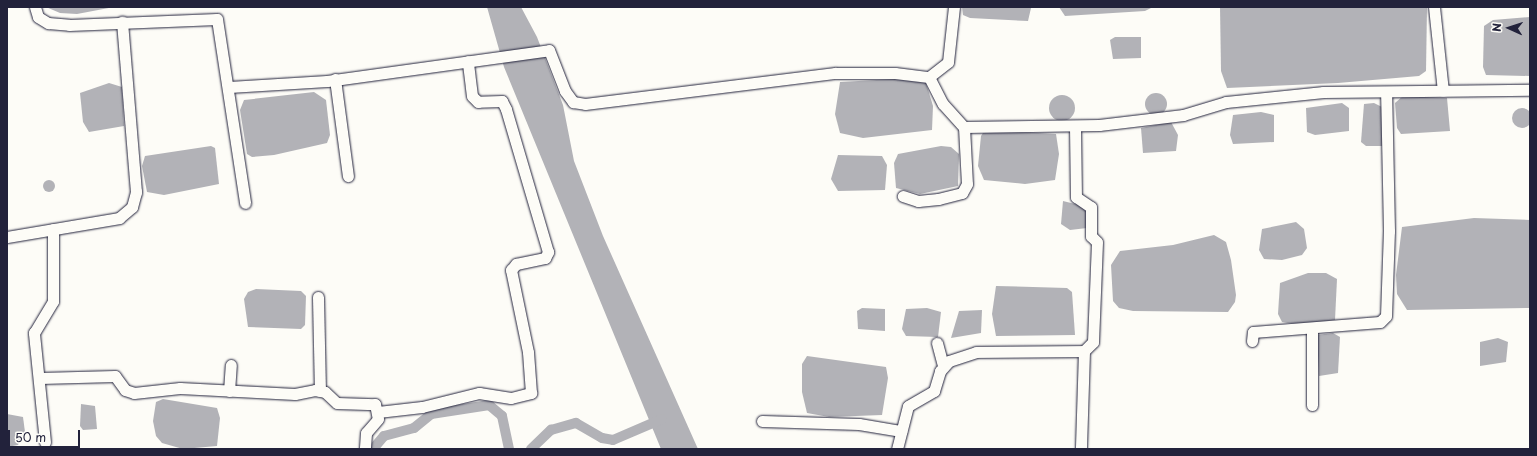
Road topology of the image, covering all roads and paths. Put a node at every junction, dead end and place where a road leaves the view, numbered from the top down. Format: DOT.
graph roads {
  1 [pos="34,7"];
  2 [pos="954,7"];
  3 [pos="1434,7"];
  4 [pos="122,22"];
  5 [pos="468,61"];
  6 [pos="929,77"];
  7 [pos="335,80"];
  8 [pos="229,87"];
  9 [pos="1530,90"];
  10 [pos="1443,91"];
  11 [pos="1386,92"];
  12 [pos="964,127"];
  13 [pos="1075,127"];
  14 [pos="348,176"];
  15 [pos="903,196"];
  16 [pos="245,203"];
  17 [pos="53,229"];
  18 [pos="7,237"];
  19 [pos="318,297"];
  20 [pos="1312,330"];
  21 [pos="1252,341"];
  22 [pos="937,343"];
  23 [pos="1084,351"];
  24 [pos="231,366"];
  25 [pos="943,366"];
  26 [pos="40,378"];
  27 [pos="229,391"];
  28 [pos="320,391"];
  29 [pos="1312,405"];
  30 [pos="378,412"];
  31 [pos="762,421"];
  32 [pos="901,431"];
  33 [pos="45,442"];
  34 [pos="365,449"];
  35 [pos="897,449"];
  36 [pos="1081,449"];
  1 -- 4 [label="street"];
  2 -- 6 [label="street"];
  3 -- 10 [label="street"];
  4 -- 8 [label="street"];
  4 -- 17 [label="street"];
  5 -- 6 [label="street"];
  5 -- 7 [label="street"];
  5 -- 30 [label="street"];
  6 -- 12 [label="street"];
  7 -- 8 [label="street"];
  7 -- 14 [label="street"];
  8 -- 16 [label="street"];
  9 -- 10 [label="street"];
  10 -- 11 [label="street"];
  11 -- 13 [label="street"];
  11 -- 20 [label="street"];
  12 -- 13 [label="street"];
  12 -- 15 [label="street"];
  13 -- 23 [label="street"];
  17 -- 18 [label="street"];
  17 -- 26 [label="street"];
  19 -- 28 [label="street"];
  20 -- 21 [label="street"];
  20 -- 29 [label="street"];
  22 -- 25 [label="street"];
  23 -- 25 [label="street"];
  23 -- 36 [label="street"];
  24 -- 27 [label="street"];
  25 -- 32 [label="street"];
  26 -- 27 [label="street"];
  26 -- 33 [label="street"];
  27 -- 28 [label="street"];
  28 -- 30 [label="street"];
  30 -- 34 [label="street"];
  31 -- 32 [label="street"];
  32 -- 35 [label="street"];
}
